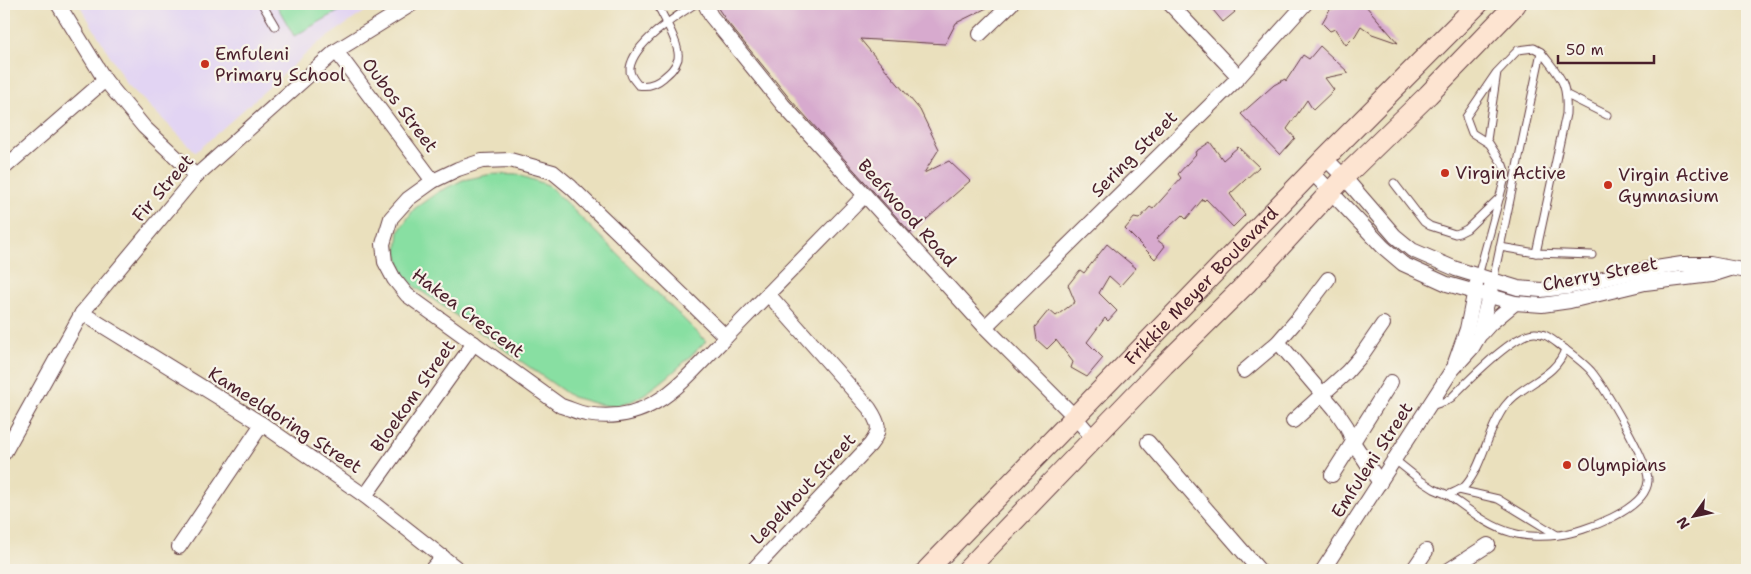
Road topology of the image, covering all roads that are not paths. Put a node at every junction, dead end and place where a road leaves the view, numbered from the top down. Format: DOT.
graph roads {
  1 [pos="58,4"];
  2 [pos="262,4"];
  3 [pos="412,4"];
  4 [pos="657,4"];
  5 [pos="695,4"];
  6 [pos="705,4"];
  7 [pos="1011,4"];
  8 [pos="1170,4"];
  9 [pos="1305,4"];
  10 [pos="1474,7"];
  11 [pos="1510,10"];
  12 [pos="666,22"];
  13 [pos="275,26"];
  14 [pos="980,34"];
  15 [pos="336,51"];
  16 [pos="1540,52"];
  17 [pos="1497,72"];
  18 [pos="1239,77"];
  19 [pos="105,80"];
  20 [pos="1567,96"];
  21 [pos="1608,115"];
  22 [pos="1488,143"];
  23 [pos="1318,165"];
  24 [pos="4,168"];
  25 [pos="196,176"];
  26 [pos="433,180"];
  27 [pos="1394,183"];
  28 [pos="1338,184"];
  29 [pos="864,195"];
  30 [pos="1500,197"];
  31 [pos="1500,247"];
  32 [pos="1536,253"];
  33 [pos="1592,255"];
  34 [pos="1730,269"];
  35 [pos="1747,271"];
  36 [pos="1478,276"];
  37 [pos="1328,279"];
  38 [pos="1493,281"];
  39 [pos="1474,293"];
  40 [pos="768,294"];
  41 [pos="1489,296"];
  42 [pos="1514,303"];
  43 [pos="82,313"];
  44 [pos="1382,324"];
  45 [pos="985,327"];
  46 [pos="1479,336"];
  47 [pos="726,337"];
  48 [pos="1278,342"];
  49 [pos="474,343"];
  50 [pos="1565,349"];
  51 [pos="1452,370"];
  52 [pos="1244,371"];
  53 [pos="1392,382"];
  54 [pos="1323,393"];
  55 [pos="1428,407"];
  56 [pos="1075,417"];
  57 [pos="1293,420"];
  58 [pos="262,424"];
  59 [pos="1093,438"];
  60 [pos="1148,442"];
  61 [pos="1353,442"];
  62 [pos="4,453"];
  63 [pos="1395,460"];
  64 [pos="1332,476"];
  65 [pos="1380,483"];
  66 [pos="1459,490"];
  67 [pos="1448,495"];
  68 [pos="365,496"];
  69 [pos="1558,536"];
  70 [pos="1488,544"];
  71 [pos="178,547"];
  72 [pos="1426,551"];
  73 [pos="443,557"];
  74 [pos="431,570"];
  75 [pos="458,570"];
  76 [pos="753,570"];
  77 [pos="927,570"];
  78 [pos="967,570"];
  79 [pos="1260,570"];
  80 [pos="1323,570"];
  81 [pos="1413,570"];
  82 [pos="1449,570"];
  1 -- 19 [label="street"];
  2 -- 13 [label="lane"];
  3 -- 15 [label="street, Fir Street"];
  4 -- 12 [label="lane"];
  5 -- 12 [label="lane"];
  6 -- 29 [label="street, Beefwood Road"];
  7 -- 14 [label="street"];
  8 -- 18 [label="street"];
  9 -- 18 [label="street, Sering Street"];
  10 -- 11 [label="street"];
  10 -- 23 [label="street, Frikkie Meyer Boulevard"];
  11 -- 28 [label="street, Frikkie Meyer Boulevard"];
  12 -- 12 [label="lane"];
  15 -- 25 [label="street, Fir Street"];
  15 -- 26 [label="street, Oubos Street"];
  16 -- 17 [label="lane"];
  16 -- 20 [label="lane"];
  16 -- 31 [label="lane"];
  17 -- 22 [label="lane"];
  17 -- 22 [label="lane"];
  18 -- 45 [label="street, Sering Street"];
  19 -- 24 [label="street"];
  19 -- 25 [label="street"];
  20 -- 21 [label="lane"];
  20 -- 32 [label="lane"];
  22 -- 30 [label="lane"];
  23 -- 28 [label="street, Cherry Street"];
  23 -- 56 [label="street, Frikkie Meyer Boulevard"];
  25 -- 43 [label="street, Fir Street"];
  26 -- 47 [label="street, Hakea Crescent"];
  26 -- 49 [label="street, Hakea Crescent"];
  27 -- 30 [label="lane"];
  28 -- 36 [label="street, Cherry Street"];
  28 -- 39 [label="street, Cherry Street"];
  28 -- 59 [label="street, Frikkie Meyer Boulevard"];
  29 -- 40 [label="street, Hakea Crescent"];
  29 -- 45 [label="street, Beefwood Road"];
  30 -- 36 [label="lane"];
  31 -- 32 [label="lane"];
  31 -- 38 [label="lane"];
  32 -- 33 [label="lane"];
  34 -- 35 [label="street, Cherry Street"];
  34 -- 38 [label="street, Cherry Street"];
  34 -- 42 [label="street, Cherry Street"];
  36 -- 38 [label="street, Cherry Street"];
  36 -- 39 [label="street, Emfuleni Street"];
  37 -- 48 [label="street"];
  38 -- 41 [label="street, Emfuleni Street"];
  39 -- 41 [label="street, Cherry Street"];
  39 -- 51 [label="street, Emfuleni Street"];
  40 -- 47 [label="street, Hakea Crescent"];
  40 -- 76 [label="street, Lepelhout Street"];
  41 -- 42 [label="street, Cherry Street"];
  41 -- 46 [label="street, Emfuleni Street"];
  42 -- 46 [label="street"];
  43 -- 58 [label="street, Kameeldoring Street"];
  43 -- 62 [label="street, Fir Street"];
  44 -- 54 [label="street"];
  45 -- 56 [label="street, Beefwood Road"];
  46 -- 51 [label="street, Emfuleni Street"];
  47 -- 49 [label="street, Hakea Crescent"];
  48 -- 52 [label="street"];
  48 -- 54 [label="street"];
  49 -- 68 [label="street, Bloekom Street"];
  50 -- 55 [label="lane"];
  50 -- 66 [label="lane"];
  50 -- 69 [label="lane"];
  51 -- 55 [label="street, Emfuleni Street"];
  53 -- 61 [label="street"];
  54 -- 57 [label="street"];
  54 -- 61 [label="street"];
  55 -- 63 [label="street, Emfuleni Street"];
  56 -- 59 [label="street, Beefwood Road"];
  56 -- 77 [label="street, Frikkie Meyer Boulevard"];
  58 -- 68 [label="street, Kameeldoring Street"];
  58 -- 71 [label="street"];
  59 -- 78 [label="street, Frikkie Meyer Boulevard"];
  60 -- 79 [label="street"];
  61 -- 64 [label="street"];
  61 -- 65 [label="street"];
  63 -- 65 [label="street, Emfuleni Street"];
  63 -- 67 [label="lane"];
  65 -- 80 [label="street, Emfuleni Street"];
  66 -- 67 [label="lane"];
  66 -- 69 [label="lane"];
  67 -- 69 [label="lane"];
  68 -- 73 [label="street, Kameeldoring Street"];
  70 -- 82 [label="street"];
  72 -- 81 [label="street"];
  73 -- 74 [label="street"];
  73 -- 75 [label="street, Kameeldoring Street"];
}
